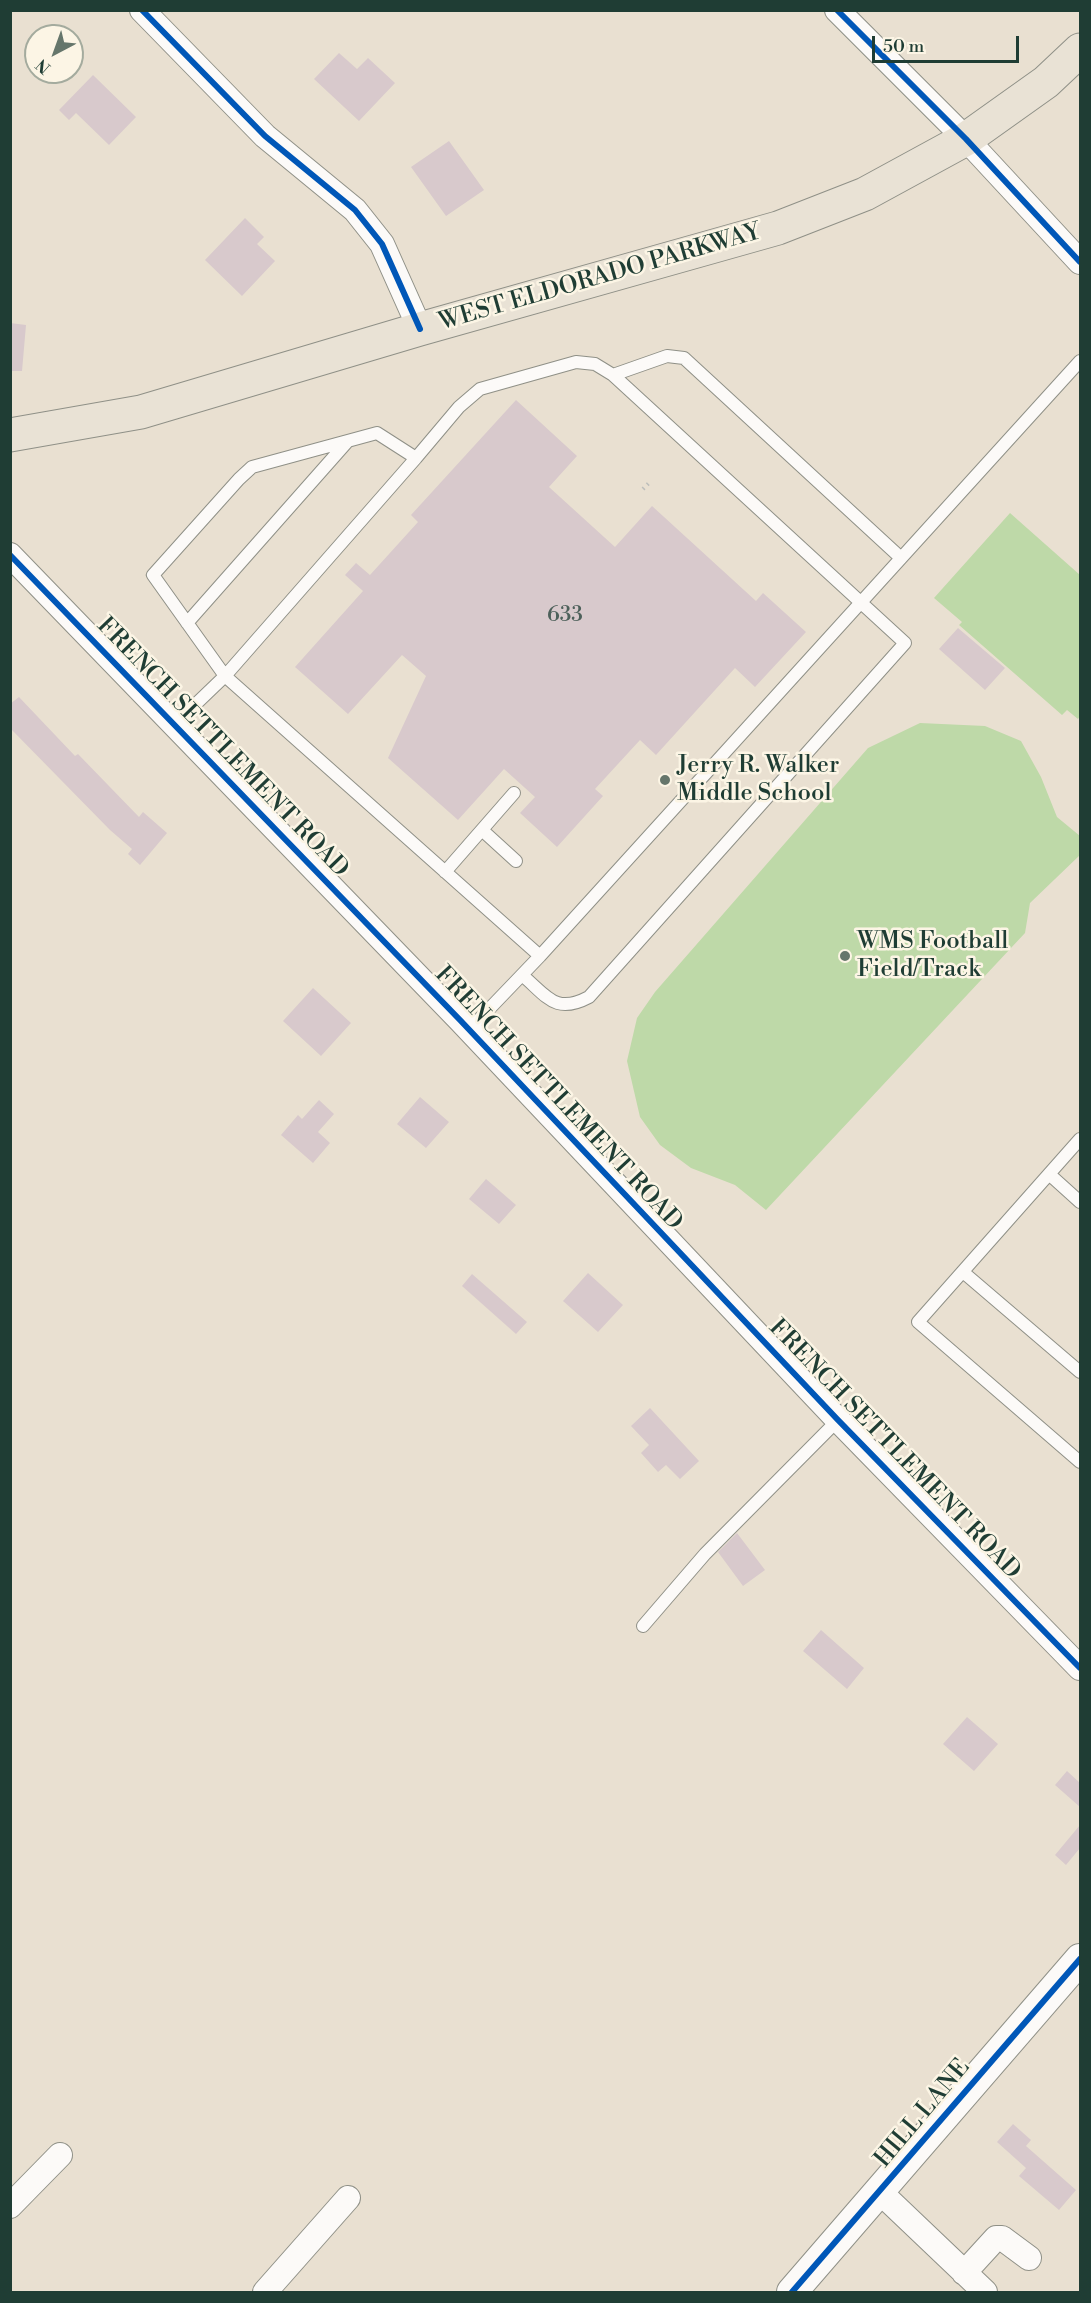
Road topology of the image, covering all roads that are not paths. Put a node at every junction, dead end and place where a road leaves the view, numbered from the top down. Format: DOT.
graph roads {
  1 [pos="142,10"];
  2 [pos="837,10"];
  3 [pos="1080,50"];
  4 [pos="966,139"];
  5 [pos="1080,262"];
  6 [pos="420,329"];
  7 [pos="1080,361"];
  8 [pos="613,375"];
  9 [pos="10,435"];
  10 [pos="348,441"];
  11 [pos="416,458"];
  12 [pos="10,555"];
  13 [pos="901,558"];
  14 [pos="862,602"];
  15 [pos="187,623"];
  16 [pos="225,676"];
  17 [pos="175,724"];
  18 [pos="514,793"];
  19 [pos="482,830"];
  20 [pos="516,861"];
  21 [pos="445,872"];
  22 [pos="540,956"];
  23 [pos="522,975"];
  24 [pos="469,1030"];
  25 [pos="1080,1138"];
  26 [pos="1049,1174"];
  27 [pos="1080,1202"];
  28 [pos="963,1272"];
  29 [pos="1080,1372"];
  30 [pos="838,1420"];
  31 [pos="1080,1462"];
  32 [pos="643,1626"];
  33 [pos="1080,1668"];
  34 [pos="1080,1959"];
  35 [pos="60,2155"];
  36 [pos="880,2192"];
  37 [pos="348,2198"];
  38 [pos="10,2206"];
  39 [pos="1029,2258"];
  40 [pos="964,2273"];
  41 [pos="277,2288"];
  42 [pos="792,2292"];
  43 [pos="985,2292"];
  1 -- 6 [label="street"];
  2 -- 4 [label="street"];
  3 -- 4 [label="main road, WEST ELDORADO PARKWAY"];
  4 -- 5 [label="street"];
  4 -- 6 [label="main road, WEST ELDORADO PARKWAY"];
  6 -- 9 [label="main road, WEST ELDORADO PARKWAY"];
  7 -- 13 [label="lane"];
  8 -- 11 [label="lane"];
  8 -- 13 [label="lane"];
  8 -- 14 [label="lane"];
  10 -- 11 [label="lane"];
  10 -- 15 [label="lane"];
  10 -- 15 [label="lane"];
  11 -- 16 [label="lane"];
  12 -- 17 [label="street, FRENCH SETTLEMENT ROAD"];
  13 -- 14 [label="lane"];
  14 -- 22 [label="lane"];
  14 -- 23 [label="lane"];
  15 -- 16 [label="lane"];
  16 -- 17 [label="lane"];
  16 -- 21 [label="lane"];
  17 -- 24 [label="street, FRENCH SETTLEMENT ROAD"];
  18 -- 19 [label="lane"];
  19 -- 20 [label="lane"];
  19 -- 21 [label="lane"];
  21 -- 22 [label="lane"];
  22 -- 23 [label="lane"];
  23 -- 24 [label="lane"];
  24 -- 30 [label="street, FRENCH SETTLEMENT ROAD"];
  25 -- 26 [label="lane"];
  26 -- 27 [label="lane"];
  26 -- 28 [label="lane"];
  28 -- 29 [label="lane"];
  28 -- 31 [label="lane"];
  30 -- 32 [label="lane"];
  30 -- 33 [label="street, FRENCH SETTLEMENT ROAD"];
  34 -- 36 [label="street, HILL LANE"];
  35 -- 38 [label="street"];
  36 -- 40 [label="street"];
  36 -- 42 [label="street, HILL LANE"];
  37 -- 41 [label="street"];
  39 -- 40 [label="street"];
  40 -- 43 [label="street"];
}
